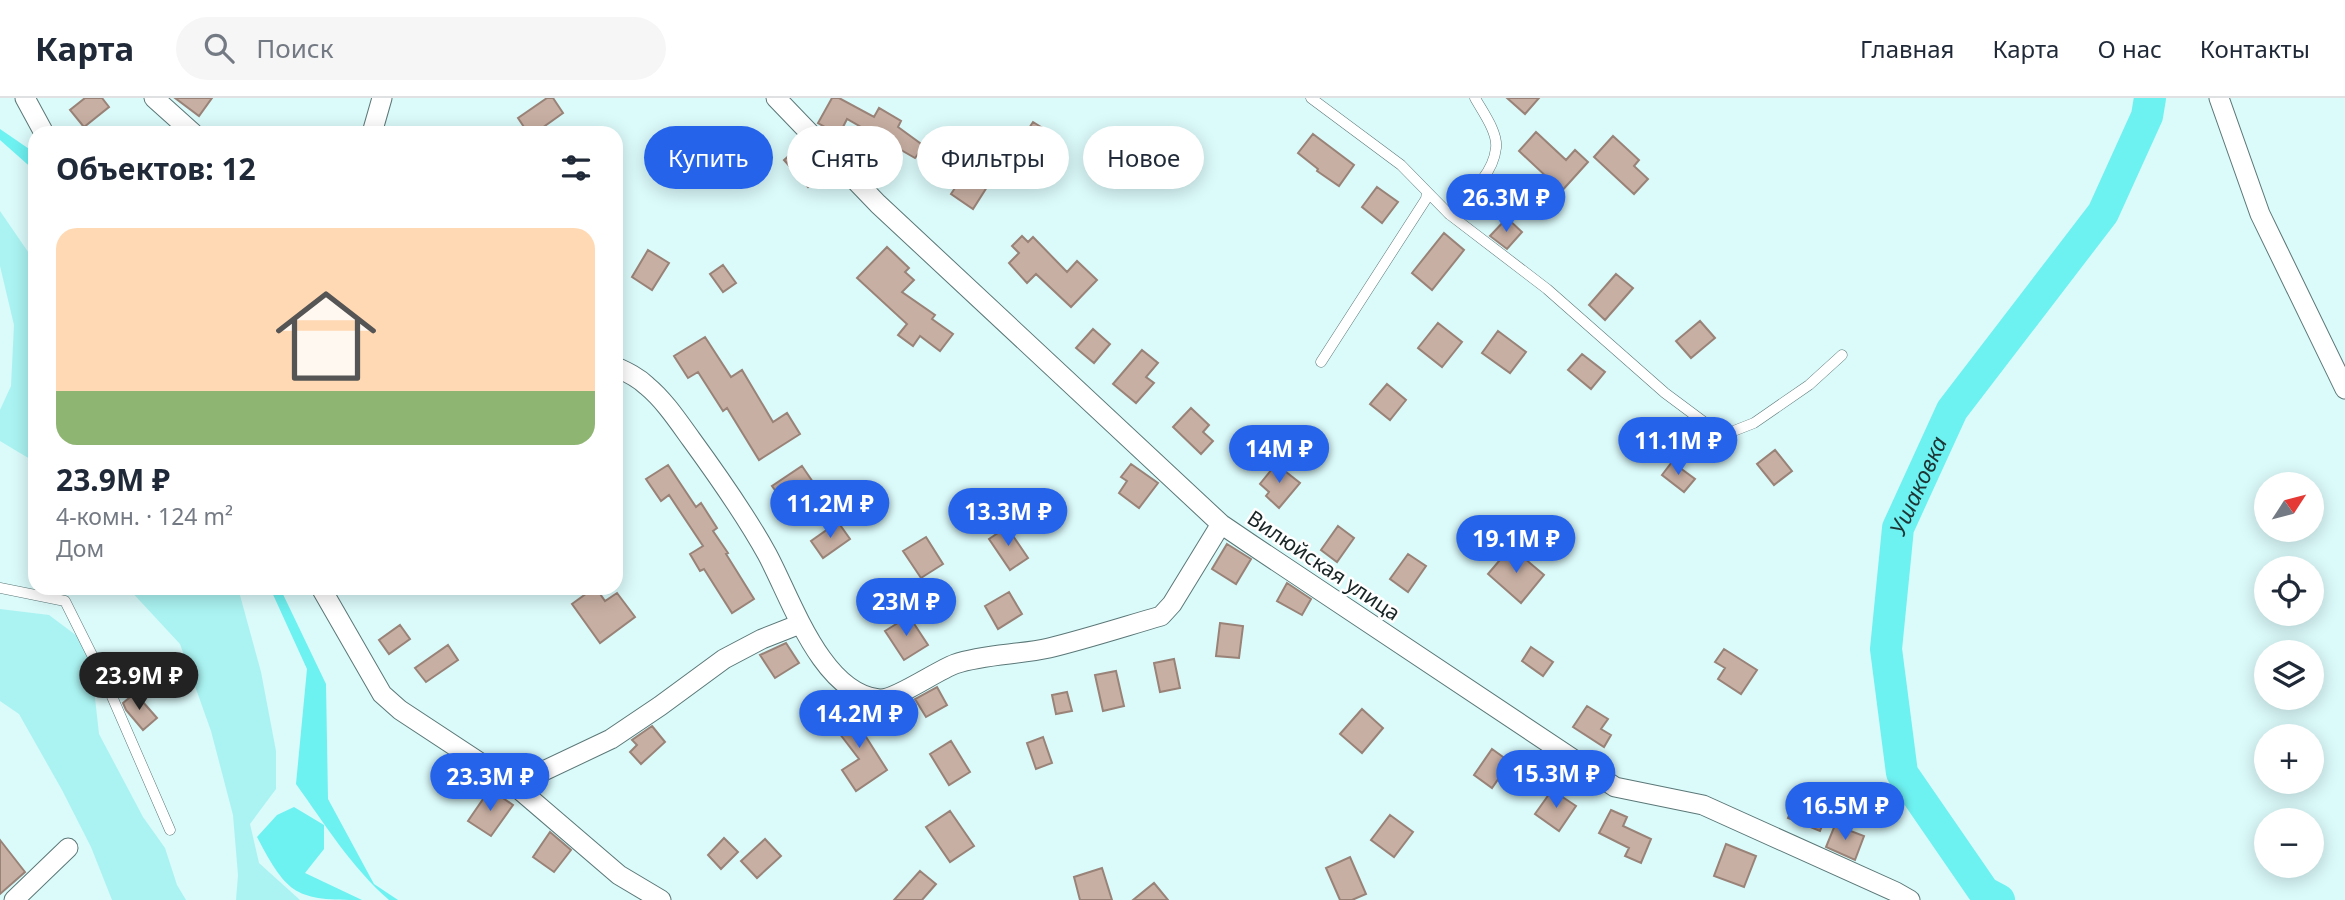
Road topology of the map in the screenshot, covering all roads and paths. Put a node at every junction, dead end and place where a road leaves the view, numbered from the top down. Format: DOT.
graph roads {
  1 [pos="25,98"];
  2 [pos="154,98"];
  3 [pos="382,98"];
  4 [pos="776,98"];
  5 [pos="1311,98"];
  6 [pos="1475,98"];
  7 [pos="2219,98"];
  8 [pos="40,126"];
  9 [pos="185,126"];
  10 [pos="374,126"];
  11 [pos="1427,192"];
  12 [pos="1449,215"];
  13 [pos="1842,355"];
  14 [pos="1321,362"];
  15 [pos="623,370"];
  16 [pos="2345,388"];
  17 [pos="1221,524"];
  18 [pos="0,588"];
  19 [pos="28,594"];
  20 [pos="35,595"];
  21 [pos="325,595"];
  22 [pos="800,624"];
  23 [pos="514,785"];
  24 [pos="170,830"];
  25 [pos="68,848"];
  26 [pos="14,900"];
  27 [pos="661,900"];
  28 [pos="1910,900"];
  1 -- 8 [label="street"];
  2 -- 9 [label="street"];
  3 -- 10 [label="street"];
  4 -- 17 [label="street, Вилюйская улица"];
  5 -- 11 [label="lane"];
  6 -- 12 [label="lane"];
  7 -- 16 [label="street"];
  11 -- 12 [label="lane"];
  11 -- 14 [label="lane"];
  12 -- 13 [label="lane"];
  15 -- 22 [label="street"];
  17 -- 22 [label="street"];
  17 -- 28 [label="street, Вилюйская улица"];
  18 -- 19 [label="lane"];
  20 -- 24 [label="lane"];
  21 -- 23 [label="street"];
  22 -- 23 [label="street"];
  23 -- 27 [label="street"];
  25 -- 26 [label="street"];
}
